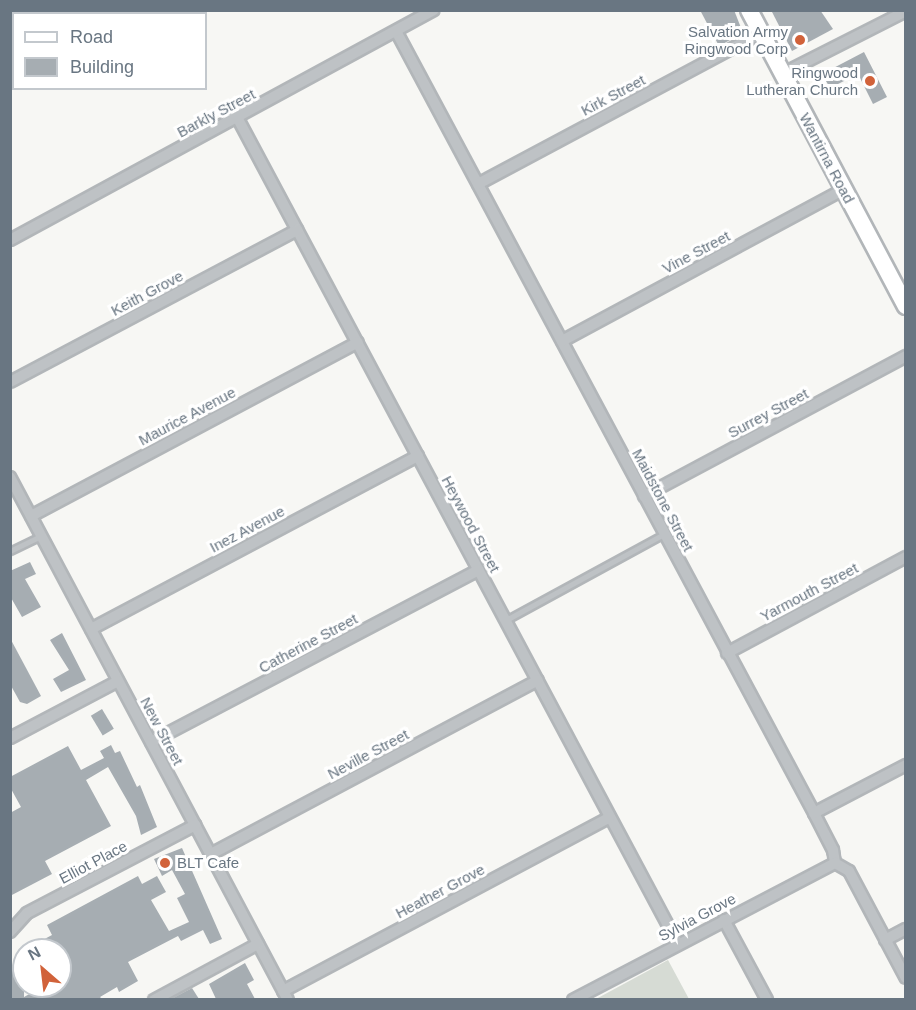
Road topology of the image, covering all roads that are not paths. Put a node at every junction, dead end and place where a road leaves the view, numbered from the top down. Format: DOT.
graph roads {
  1 [pos="434,10"];
  2 [pos="749,10"];
  3 [pos="906,11"];
  4 [pos="396,31"];
  5 [pos="761,33"];
  6 [pos="782,74"];
  7 [pos="238,119"];
  8 [pos="478,184"];
  9 [pos="844,189"];
  10 [pos="297,230"];
  11 [pos="10,240"];
  12 [pos="906,306"];
  13 [pos="562,341"];
  14 [pos="358,342"];
  15 [pos="906,356"];
  16 [pos="10,382"];
  17 [pos="418,456"];
  18 [pos="10,477"];
  19 [pos="644,496"];
  20 [pos="31,516"];
  21 [pos="664,534"];
  22 [pos="41,536"];
  23 [pos="10,552"];
  24 [pos="906,557"];
  25 [pos="479,570"];
  26 [pos="506,620"];
  27 [pos="91,629"];
  28 [pos="727,653"];
  29 [pos="538,680"];
  30 [pos="118,681"];
  31 [pos="10,738"];
  32 [pos="151,742"];
  33 [pos="906,765"];
  34 [pos="814,813"];
  35 [pos="610,817"];
  36 [pos="195,825"];
  37 [pos="211,854"];
  38 [pos="835,863"];
  39 [pos="724,920"];
  40 [pos="906,929"];
  41 [pos="10,932"];
  42 [pos="885,940"];
  43 [pos="258,944"];
  44 [pos="678,944"];
  45 [pos="906,978"];
  46 [pos="285,995"];
  47 [pos="154,999"];
  48 [pos="573,999"];
  49 [pos="767,999"];
  1 -- 4 [label="street, Barkly Street"];
  2 -- 5 [label="main road, Wantirna Road"];
  3 -- 6 [label="street"];
  4 -- 7 [label="street, Barkly Street"];
  4 -- 8 [label="street, Maidstone Street"];
  5 -- 6 [label="main road, Wantirna Road"];
  5 -- 8 [label="street, Kirk Street"];
  6 -- 9 [label="main road, Wantirna Road"];
  7 -- 10 [label="street, Heywood Street"];
  7 -- 11 [label="street, Barkly Street"];
  8 -- 13 [label="street, Maidstone Street"];
  9 -- 12 [label="main road, Wantirna Road"];
  9 -- 13 [label="street, Vine Street"];
  10 -- 14 [label="street, Heywood Street"];
  10 -- 16 [label="street, Keith Grove"];
  13 -- 19 [label="street, Maidstone Street"];
  14 -- 17 [label="street, Heywood Street"];
  14 -- 20 [label="street, Maurice Avenue"];
  15 -- 19 [label="street, Surrey Street"];
  17 -- 25 [label="street, Heywood Street"];
  17 -- 27 [label="street, Inez Avenue"];
  18 -- 20 [label="street, New Street"];
  19 -- 21 [label="street, Maidstone Street"];
  20 -- 22 [label="street, New Street"];
  21 -- 26 [label="lane"];
  21 -- 28 [label="street, Maidstone Street"];
  22 -- 23 [label="lane"];
  22 -- 27 [label="street, New Street"];
  24 -- 28 [label="street, Yarmouth Street"];
  25 -- 26 [label="street, Heywood Street"];
  25 -- 32 [label="street, Catherine Street"];
  26 -- 29 [label="street, Heywood Street"];
  27 -- 30 [label="street, New Street"];
  28 -- 34 [label="street, Maidstone Street"];
  29 -- 35 [label="street, Heywood Street"];
  29 -- 37 [label="street, Neville Street"];
  30 -- 31 [label="street"];
  30 -- 32 [label="street, New Street"];
  32 -- 36 [label="street, New Street"];
  33 -- 34 [label="street"];
  34 -- 38 [label="street, Maidstone Street"];
  35 -- 44 [label="street, Heywood Street"];
  35 -- 46 [label="street, Heather Grove"];
  36 -- 37 [label="street, New Street"];
  36 -- 41 [label="street, Elliot Place"];
  37 -- 43 [label="street, New Street"];
  38 -- 39 [label="street, Sylvia Grove"];
  38 -- 42 [label="street, Maidstone Street"];
  39 -- 44 [label="street, Sylvia Grove"];
  39 -- 49 [label="street"];
  40 -- 42 [label="street"];
  42 -- 45 [label="street, Maidstone Street"];
  43 -- 46 [label="street, New Street"];
  43 -- 47 [label="street"];
  44 -- 48 [label="street, Sylvia Grove"];
}
